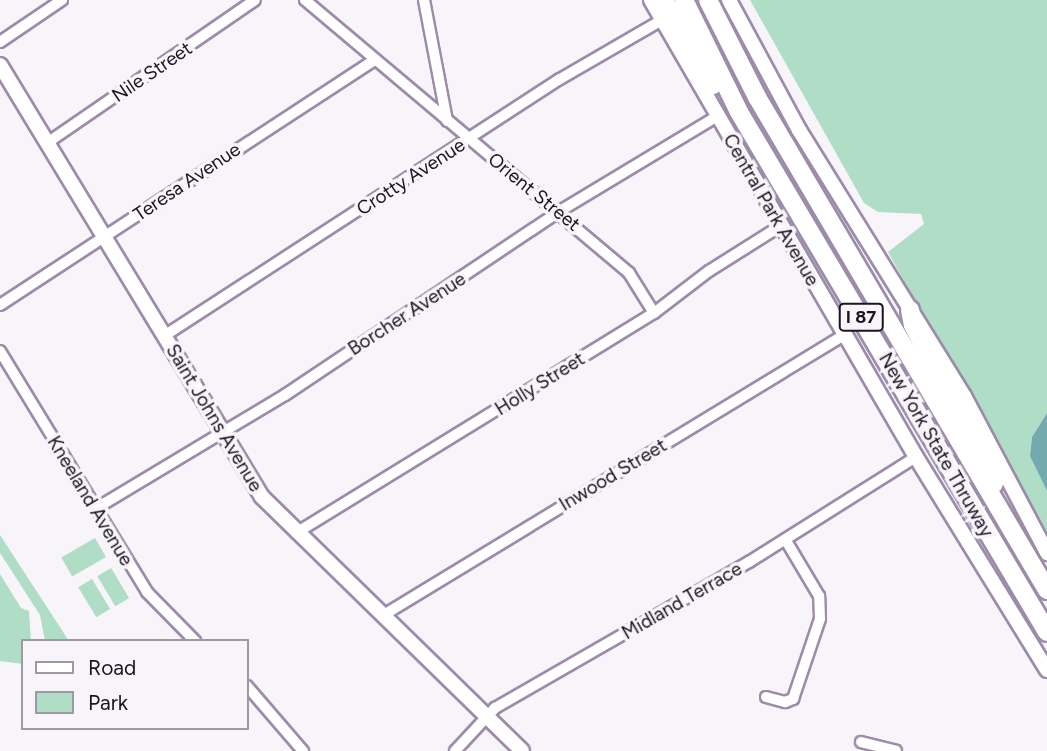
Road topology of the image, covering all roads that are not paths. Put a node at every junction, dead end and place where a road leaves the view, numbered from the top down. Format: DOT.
graph roads {
  1 [pos="62,0"];
  2 [pos="256,0"];
  3 [pos="305,0"];
  4 [pos="424,0"];
  5 [pos="651,0"];
  6 [pos="664,0"];
  7 [pos="684,0"];
  8 [pos="708,0"];
  9 [pos="729,0"];
  10 [pos="660,22"];
  11 [pos="0,42"];
  12 [pos="374,60"];
  13 [pos="0,65"];
  14 [pos="739,112"];
  15 [pos="716,117"];
  16 [pos="447,121"];
  17 [pos="469,139"];
  18 [pos="47,143"];
  19 [pos="560,211"];
  20 [pos="779,227"];
  21 [pos="104,237"];
  22 [pos="0,305"];
  23 [pos="910,310"];
  24 [pos="654,313"];
  25 [pos="844,335"];
  26 [pos="164,336"];
  27 [pos="0,351"];
  28 [pos="221,431"];
  29 [pos="916,457"];
  30 [pos="998,508"];
  31 [pos="95,509"];
  32 [pos="296,533"];
  33 [pos="785,539"];
  34 [pos="1047,553"];
  35 [pos="1047,590"];
  36 [pos="382,616"];
  37 [pos="1047,632"];
  38 [pos="193,639"];
  39 [pos="1047,670"];
  40 [pos="248,687"];
  41 [pos="766,697"];
  42 [pos="487,718"];
  43 [pos="861,742"];
  44 [pos="303,751"];
  45 [pos="455,751"];
  46 [pos="522,751"];
  47 [pos="897,751"];
  1 -- 11 [label="street"];
  2 -- 18 [label="street, Nile Street"];
  3 -- 12 [label="street, Orient Street"];
  4 -- 16 [label="street"];
  5 -- 10 [label="main road, Central Park Avenue"];
  6 -- 14 [label="highway"];
  7 -- 14 [label="highway, New York State Thruway / I 87"];
  8 -- 30 [label="highway, New York State Thruway / I 87"];
  9 -- 23 [label="main road"];
  10 -- 15 [label="main road, Central Park Avenue"];
  10 -- 17 [label="street, Crotty Avenue"];
  12 -- 16 [label="street, Orient Street"];
  12 -- 21 [label="street, Teresa Avenue"];
  13 -- 18 [label="main road, Saint Johns Avenue"];
  14 -- 37 [label="highway, New York State Thruway / I 87"];
  15 -- 19 [label="street, Borcher Avenue"];
  15 -- 20 [label="main road, Central Park Avenue"];
  16 -- 17 [label="street, Orient Street"];
  17 -- 19 [label="street, Orient Street"];
  17 -- 26 [label="street, Crotty Avenue"];
  18 -- 21 [label="main road, Saint Johns Avenue"];
  19 -- 24 [label="street, Orient Street"];
  19 -- 28 [label="street, Borcher Avenue"];
  20 -- 24 [label="street, Holly Street"];
  20 -- 25 [label="main road, Central Park Avenue"];
  21 -- 22 [label="street, Teresa Avenue"];
  21 -- 26 [label="main road, Saint Johns Avenue"];
  23 -- 30 [label="highway"];
  23 -- 34 [label="main road"];
  24 -- 32 [label="street, Holly Street"];
  25 -- 29 [label="main road, Central Park Avenue"];
  25 -- 36 [label="street, Inwood Street"];
  26 -- 28 [label="main road, Saint Johns Avenue"];
  27 -- 31 [label="street, Kneeland Avenue"];
  28 -- 31 [label="street, Borcher Avenue"];
  28 -- 32 [label="main road, Saint Johns Avenue"];
  29 -- 33 [label="street, Midland Terrace"];
  29 -- 39 [label="main road, Central Park Avenue"];
  30 -- 35 [label="highway, New York State Thruway / I 87"];
  31 -- 38 [label="street, Kneeland Avenue"];
  32 -- 36 [label="main road, Saint Johns Avenue"];
  33 -- 41 [label="street"];
  33 -- 42 [label="street, Midland Terrace"];
  36 -- 42 [label="main road, Saint Johns Avenue"];
  40 -- 44 [label="street"];
  42 -- 45 [label="street, Midland Terrace"];
  42 -- 46 [label="main road, Saint Johns Avenue"];
  43 -- 47 [label="street"];
}
